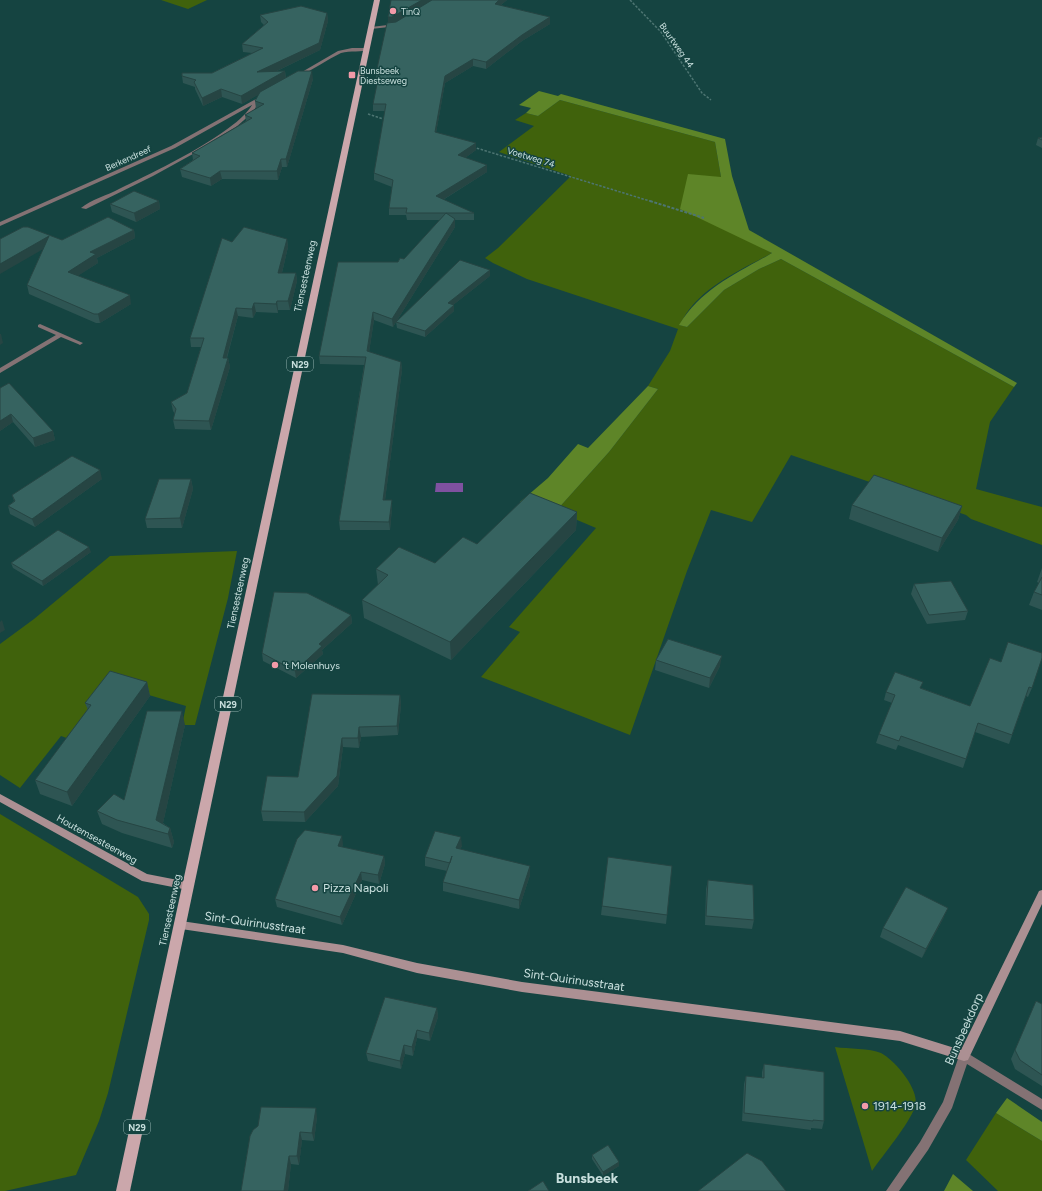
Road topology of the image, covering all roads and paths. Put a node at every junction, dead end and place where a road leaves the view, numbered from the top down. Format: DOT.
graph roads {
  1 [pos="378,0"];
  2 [pos="630,0"];
  3 [pos="400,22"];
  4 [pos="371,28"];
  5 [pos="367,49"];
  6 [pos="293,79"];
  7 [pos="271,92"];
  8 [pos="258,99"];
  9 [pos="710,100"];
  10 [pos="354,110"];
  11 [pos="392,122"];
  12 [pos="468,145"];
  13 [pos="84,208"];
  14 [pos="704,218"];
  15 [pos="0,224"];
  16 [pos="40,326"];
  17 [pos="60,335"];
  18 [pos="80,343"];
  19 [pos="0,371"];
  20 [pos="0,798"];
  21 [pos="188,886"];
  22 [pos="1042,894"];
  23 [pos="181,925"];
  24 [pos="964,1056"];
  25 [pos="1042,1105"];
  26 [pos="123,1191"];
  27 [pos="892,1191"];
  1 -- 4 [label="main road, Tiensesteenweg / N29"];
  2 -- 9 [label="path, Buurtweg 44"];
  3 -- 4 [label="street"];
  4 -- 5 [label="main road, Tiensesteenweg / N29"];
  5 -- 6 [label="street"];
  5 -- 10 [label="main road, Tiensesteenweg / N29"];
  7 -- 8 [label="street, Berkendreef"];
  8 -- 13 [label="street, Berkendreef"];
  8 -- 15 [label="street, Berkendreef"];
  10 -- 11 [label="path"];
  10 -- 21 [label="main road, Tiensesteenweg / N29"];
  12 -- 14 [label="path, Voetweg 74"];
  16 -- 17 [label="street"];
  17 -- 18 [label="street"];
  17 -- 19 [label="street"];
  20 -- 21 [label="street, Houtemsesteenweg"];
  21 -- 23 [label="main road, Tiensesteenweg / N29"];
  22 -- 24 [label="street, Bunsbeekdorp"];
  23 -- 24 [label="street, Sint-Quirinusstraat"];
  23 -- 26 [label="main road, Tiensesteenweg / N29"];
  24 -- 25 [label="street"];
  24 -- 27 [label="street, Bunsbeekdorp"];
}
